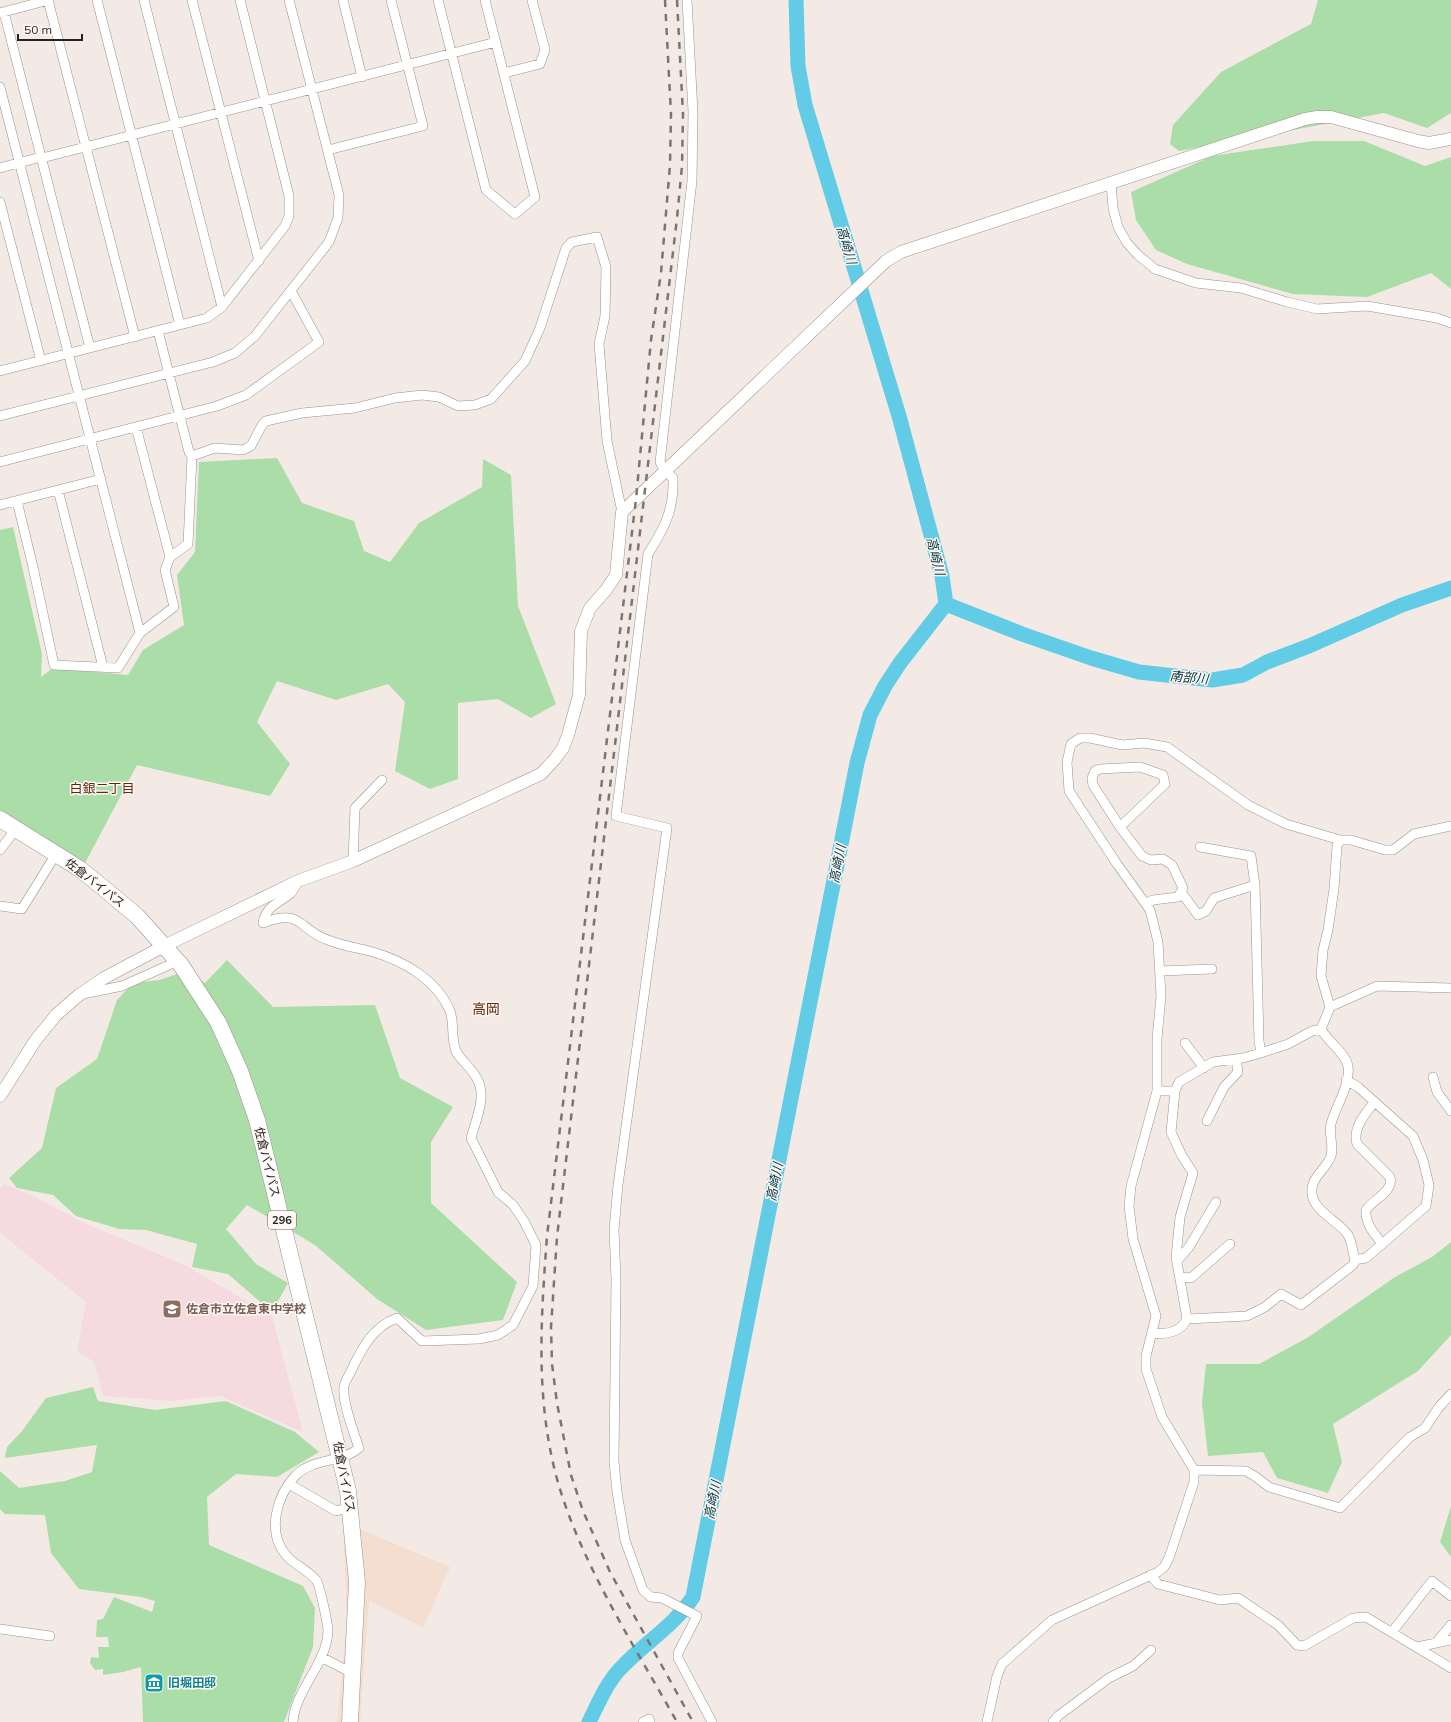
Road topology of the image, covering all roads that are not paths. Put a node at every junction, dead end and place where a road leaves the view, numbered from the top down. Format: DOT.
graph roads {
  1 [pos="49,0"];
  2 [pos="97,0"];
  3 [pos="144,0"];
  4 [pos="192,0"];
  5 [pos="240,0"];
  6 [pos="289,0"];
  7 [pos="343,0"];
  8 [pos="390,0"];
  9 [pos="438,0"];
  10 [pos="485,0"];
  11 [pos="533,0"];
  12 [pos="687,0"];
  13 [pos="2,12"];
  14 [pos="496,42"];
  15 [pos="452,54"];
  16 [pos="407,65"];
  17 [pos="504,73"];
  18 [pos="362,76"];
  19 [pos="0,87"];
  20 [pos="312,89"];
  21 [pos="265,101"];
  22 [pos="220,112"];
  23 [pos="175,124"];
  24 [pos="131,135"];
  25 [pos="1451,139"];
  26 [pos="86,147"];
  27 [pos="328,150"];
  28 [pos="42,158"];
  29 [pos="20,162"];
  30 [pos="0,168"];
  31 [pos="1111,183"];
  32 [pos="0,202"];
  33 [pos="258,261"];
  34 [pos="291,291"];
  35 [pos="222,307"];
  36 [pos="1451,323"];
  37 [pos="180,325"];
  38 [pos="158,331"];
  39 [pos="134,337"];
  40 [pos="90,348"];
  41 [pos="69,354"];
  42 [pos="41,361"];
  43 [pos="0,371"];
  44 [pos="169,374"];
  45 [pos="79,396"];
  46 [pos="0,416"];
  47 [pos="180,416"];
  48 [pos="136,427"];
  49 [pos="90,439"];
  50 [pos="192,456"];
  51 [pos="0,462"];
  52 [pos="665,471"];
  53 [pos="101,480"];
  54 [pos="58,490"];
  55 [pos="16,501"];
  56 [pos="0,505"];
  57 [pos="622,512"];
  58 [pos="170,557"];
  59 [pos="140,634"];
  60 [pos="103,667"];
  61 [pos="382,780"];
  62 [pos="0,819"];
  63 [pos="1451,826"];
  64 [pos="1120,827"];
  65 [pos="16,829"];
  66 [pos="1340,840"];
  67 [pos="1200,847"];
  68 [pos="0,850"];
  69 [pos="56,854"];
  70 [pos="353,861"];
  71 [pos="298,882"];
  72 [pos="1255,885"];
  73 [pos="1181,892"];
  74 [pos="1146,903"];
  75 [pos="0,906"];
  76 [pos="164,946"];
  77 [pos="178,961"];
  78 [pos="1212,969"];
  79 [pos="1160,971"];
  80 [pos="1451,988"];
  81 [pos="79,995"];
  82 [pos="1330,1007"];
  83 [pos="1321,1029"];
  84 [pos="1185,1043"];
  85 [pos="1261,1052"];
  86 [pos="1236,1059"];
  87 [pos="1204,1068"];
  88 [pos="1433,1077"];
  89 [pos="1346,1080"];
  90 [pos="1157,1091"];
  91 [pos="1175,1091"];
  92 [pos="0,1096"];
  93 [pos="1375,1102"];
  94 [pos="1451,1111"];
  95 [pos="1207,1121"];
  96 [pos="1216,1202"];
  97 [pos="1382,1243"];
  98 [pos="1230,1244"];
  99 [pos="1354,1260"];
  100 [pos="1177,1261"];
  101 [pos="1180,1277"];
  102 [pos="1187,1319"];
  103 [pos="1152,1333"];
  104 [pos="1451,1394"];
  105 [pos="341,1456"];
  106 [pos="1194,1470"];
  107 [pos="289,1484"];
  108 [pos="351,1508"];
  109 [pos="1150,1575"];
  110 [pos="1451,1596"];
  111 [pos="1451,1624"];
  112 [pos="0,1630"];
  113 [pos="1392,1632"];
  114 [pos="50,1636"];
  115 [pos="1451,1640"];
  116 [pos="1436,1643"];
  117 [pos="1416,1647"];
  118 [pos="1151,1650"];
  119 [pos="321,1657"];
  120 [pos="1451,1668"];
  121 [pos="352,1674"];
  122 [pos="293,1722"];
  123 [pos="350,1722"];
  124 [pos="643,1722"];
  125 [pos="650,1722"];
  126 [pos="712,1722"];
  127 [pos="987,1722"];
  128 [pos="1053,1722"];
  1 -- 13 [label="street"];
  1 -- 26 [label="street"];
  2 -- 24 [label="street"];
  3 -- 23 [label="street"];
  4 -- 22 [label="street"];
  5 -- 21 [label="street"];
  6 -- 20 [label="street"];
  7 -- 18 [label="street"];
  8 -- 16 [label="street"];
  9 -- 15 [label="street"];
  10 -- 14 [label="street"];
  11 -- 17 [label="street"];
  12 -- 52 [label="street"];
  13 -- 28 [label="street"];
  14 -- 15 [label="street"];
  14 -- 17 [label="street"];
  15 -- 16 [label="street"];
  15 -- 17 [label="street"];
  16 -- 18 [label="street"];
  16 -- 27 [label="street"];
  18 -- 20 [label="street"];
  19 -- 29 [label="street"];
  20 -- 21 [label="street"];
  20 -- 27 [label="street"];
  21 -- 22 [label="street"];
  21 -- 33 [label="street"];
  22 -- 23 [label="street"];
  22 -- 33 [label="street"];
  23 -- 24 [label="street"];
  23 -- 35 [label="street"];
  24 -- 26 [label="street"];
  24 -- 37 [label="street"];
  25 -- 31 [label="street"];
  26 -- 28 [label="street"];
  26 -- 39 [label="street"];
  27 -- 34 [label="street"];
  28 -- 29 [label="street"];
  28 -- 40 [label="street"];
  29 -- 30 [label="street"];
  29 -- 41 [label="street"];
  31 -- 36 [label="street"];
  31 -- 52 [label="street"];
  32 -- 42 [label="street"];
  33 -- 35 [label="street"];
  34 -- 44 [label="street"];
  34 -- 47 [label="street"];
  35 -- 37 [label="street"];
  37 -- 38 [label="street"];
  38 -- 39 [label="street"];
  38 -- 44 [label="street"];
  39 -- 40 [label="street"];
  40 -- 41 [label="street"];
  41 -- 42 [label="street"];
  41 -- 45 [label="street"];
  42 -- 43 [label="street"];
  44 -- 45 [label="street"];
  44 -- 47 [label="street"];
  45 -- 46 [label="street"];
  45 -- 49 [label="street"];
  47 -- 48 [label="street"];
  47 -- 50 [label="street"];
  48 -- 49 [label="street"];
  48 -- 58 [label="street"];
  49 -- 51 [label="street"];
  49 -- 53 [label="street"];
  50 -- 57 [label="street"];
  50 -- 58 [label="street"];
  52 -- 57 [label="street"];
  52 -- 126 [label="street"];
  53 -- 54 [label="street"];
  53 -- 59 [label="street"];
  54 -- 55 [label="street"];
  54 -- 60 [label="street"];
  55 -- 56 [label="street"];
  55 -- 60 [label="street"];
  57 -- 70 [label="street"];
  58 -- 59 [label="street"];
  59 -- 60 [label="street"];
  61 -- 70 [label="street"];
  62 -- 65 [label="highway, 佐倉バイパス / 296"];
  63 -- 66 [label="street"];
  64 -- 64 [label="street"];
  64 -- 73 [label="street"];
  65 -- 68 [label="street"];
  65 -- 69 [label="highway, 佐倉バイパス / 296"];
  66 -- 74 [label="street"];
  66 -- 82 [label="street"];
  67 -- 72 [label="street"];
  69 -- 75 [label="street"];
  69 -- 76 [label="highway, 佐倉バイパス / 296"];
  70 -- 71 [label="street"];
  71 -- 76 [label="street"];
  71 -- 105 [label="street"];
  72 -- 73 [label="street"];
  72 -- 85 [label="street"];
  73 -- 74 [label="street"];
  74 -- 79 [label="street"];
  76 -- 77 [label="highway, 佐倉バイパス / 296"];
  76 -- 81 [label="street"];
  77 -- 81 [label="street"];
  77 -- 105 [label="highway, 佐倉バイパス / 296"];
  78 -- 79 [label="street"];
  79 -- 90 [label="street"];
  80 -- 82 [label="street"];
  81 -- 92 [label="street"];
  82 -- 83 [label="street"];
  83 -- 85 [label="street"];
  83 -- 89 [label="street"];
  84 -- 87 [label="street"];
  85 -- 86 [label="street"];
  86 -- 87 [label="street"];
  86 -- 95 [label="street"];
  87 -- 91 [label="street"];
  88 -- 94 [label="street"];
  89 -- 93 [label="street"];
  89 -- 99 [label="street"];
  90 -- 91 [label="street"];
  90 -- 103 [label="street"];
  91 -- 100 [label="street"];
  93 -- 97 [label="street"];
  93 -- 97 [label="street"];
  96 -- 100 [label="street"];
  97 -- 99 [label="street"];
  98 -- 101 [label="street"];
  99 -- 102 [label="street"];
  100 -- 101 [label="street"];
  101 -- 102 [label="street"];
  102 -- 103 [label="street"];
  103 -- 106 [label="street"];
  104 -- 106 [label="street"];
  105 -- 107 [label="street"];
  105 -- 108 [label="highway, 佐倉バイパス / 296"];
  106 -- 109 [label="street"];
  107 -- 108 [label="street"];
  107 -- 119 [label="street"];
  108 -- 121 [label="highway, 佐倉バイパス / 296"];
  109 -- 113 [label="street"];
  109 -- 127 [label="street"];
  110 -- 113 [label="street"];
  111 -- 116 [label="street"];
  112 -- 114 [label="street"];
  113 -- 117 [label="street"];
  115 -- 116 [label="street"];
  116 -- 117 [label="street"];
  117 -- 120 [label="street"];
  118 -- 128 [label="street"];
  119 -- 121 [label="street"];
  119 -- 122 [label="street"];
  121 -- 123 [label="highway, 佐倉バイパス / 296"];
  124 -- 125 [label="street"];
}
